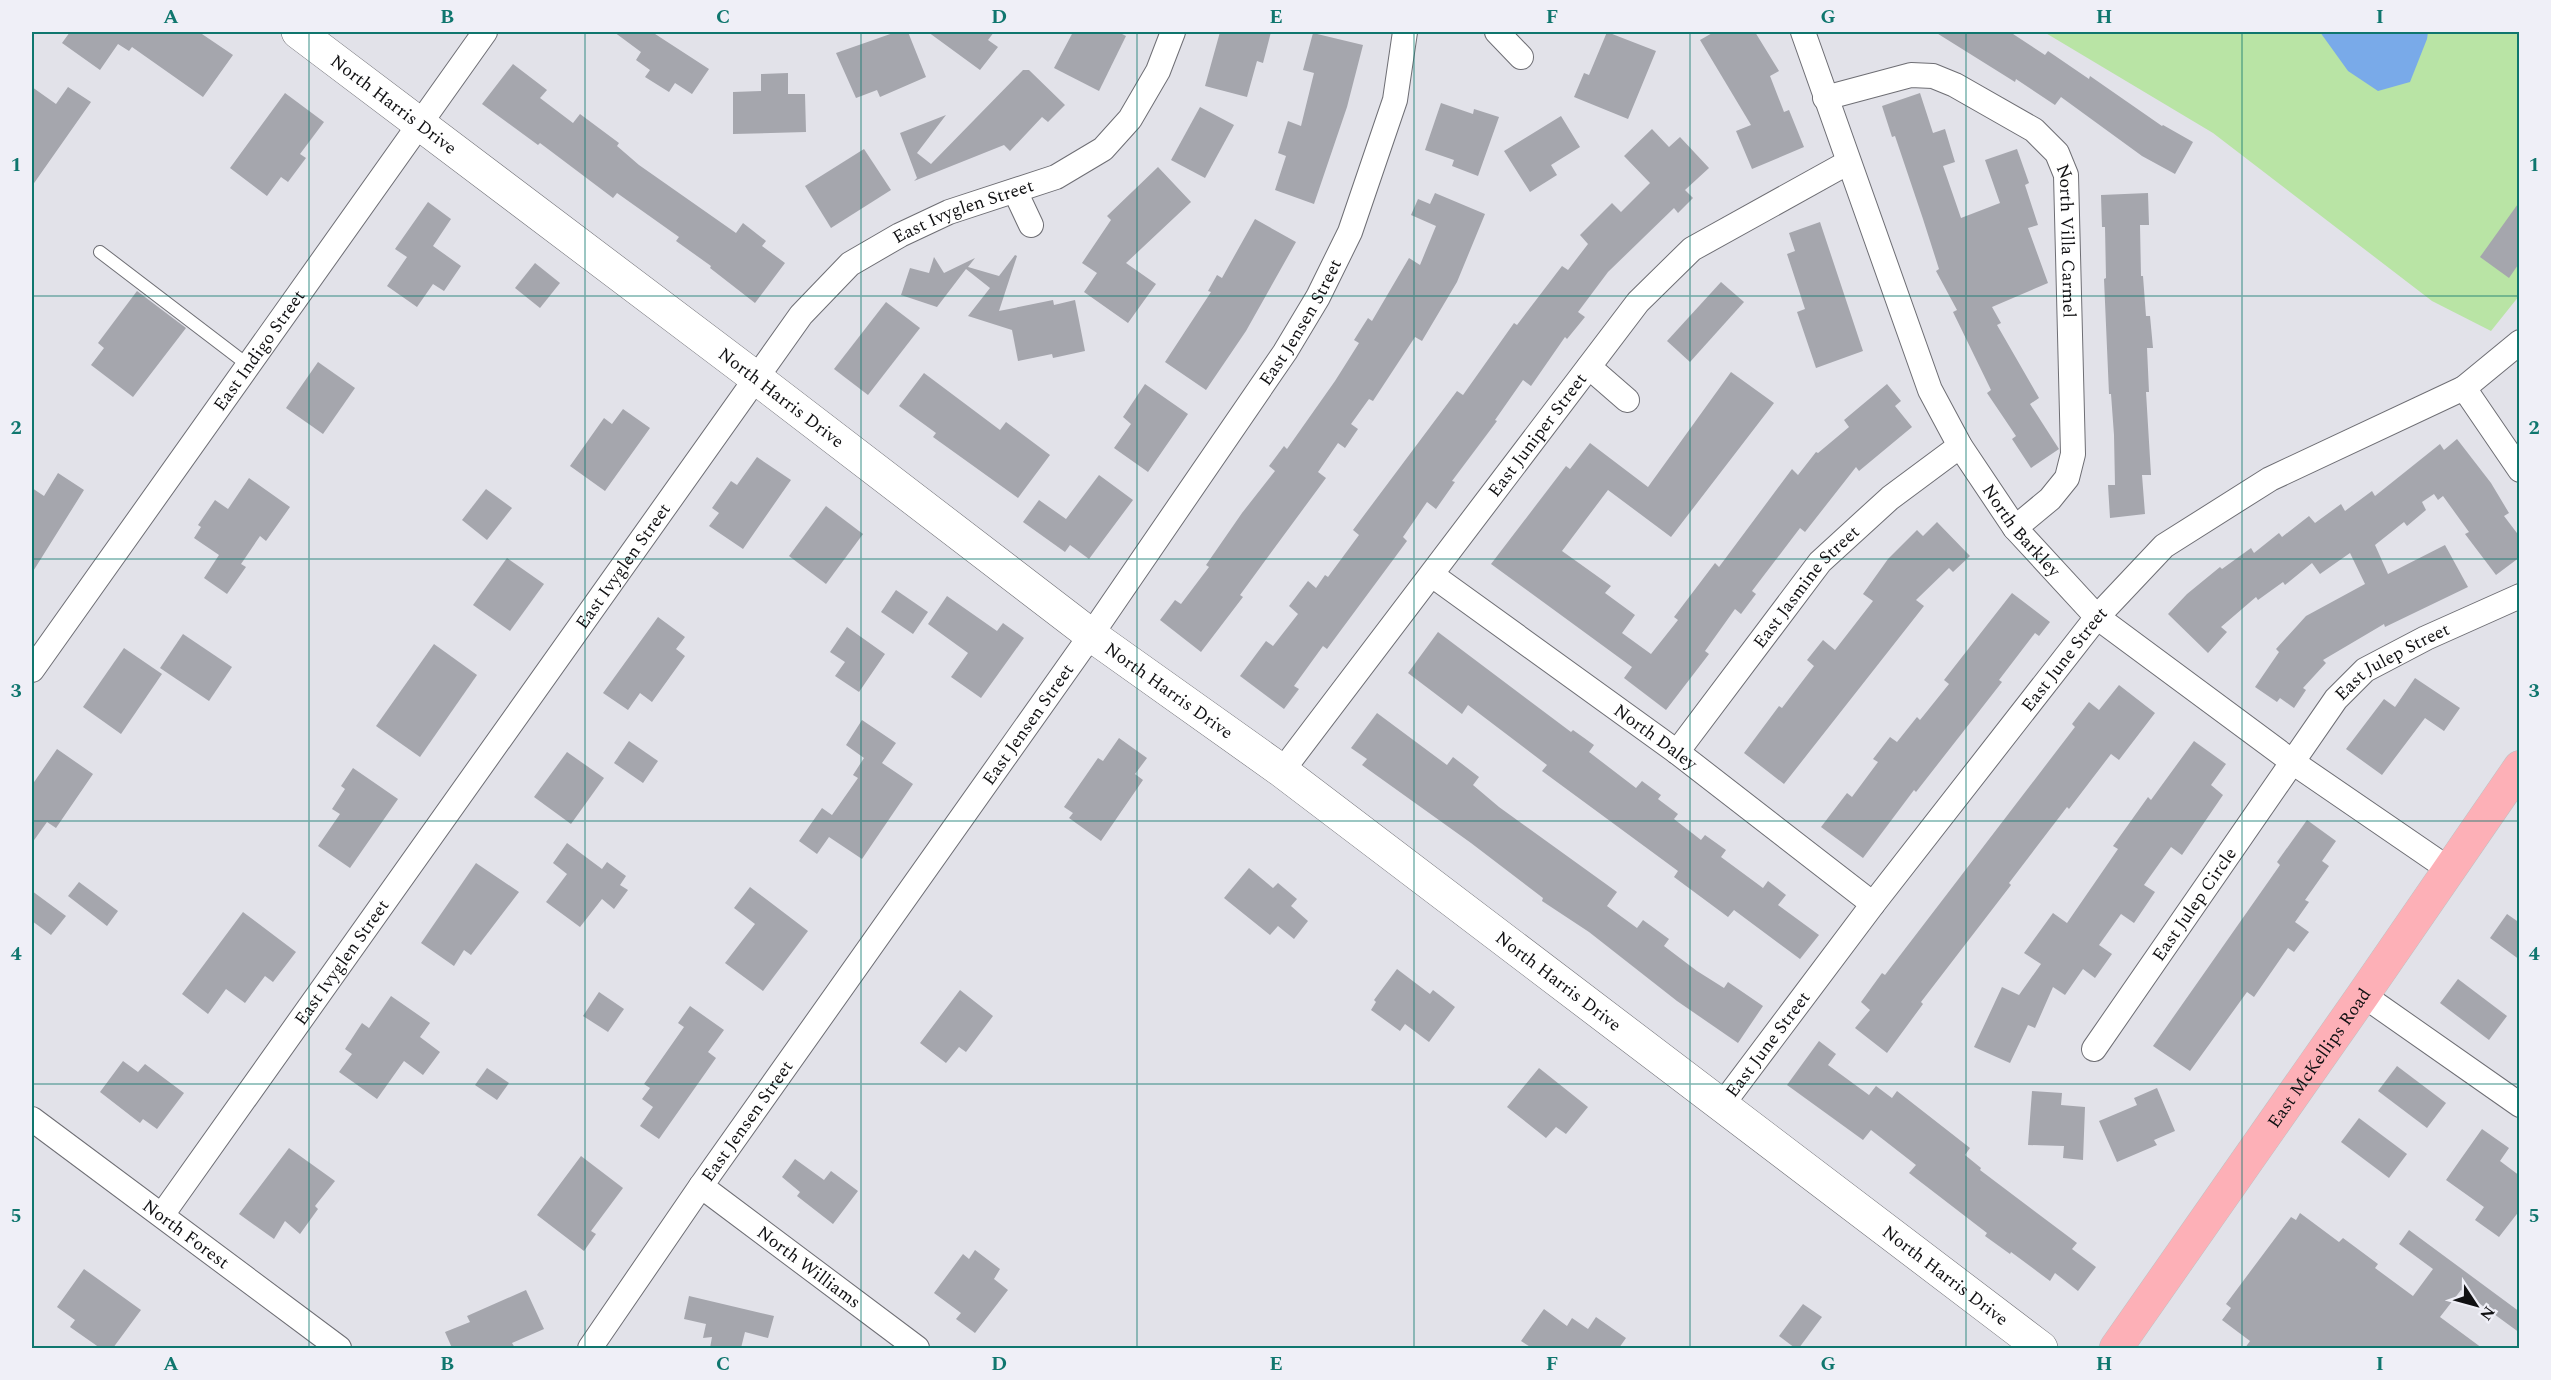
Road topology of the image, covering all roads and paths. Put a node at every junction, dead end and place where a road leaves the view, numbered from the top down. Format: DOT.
graph roads {
  1 [pos="298,32"];
  2 [pos="485,32"];
  3 [pos="1173,32"];
  4 [pos="1405,32"];
  5 [pos="1497,32"];
  6 [pos="1803,32"];
  7 [pos="1521,57"];
  8 [pos="1825,98"];
  9 [pos="419,123"];
  10 [pos="1847,163"];
  11 [pos="1015,191"];
  12 [pos="1031,225"];
  13 [pos="100,252"];
  14 [pos="2520,342"];
  15 [pos="248,364"];
  16 [pos="1589,367"];
  17 [pos="756,378"];
  18 [pos="2464,388"];
  19 [pos="1627,399"];
  20 [pos="1960,446"];
  21 [pos="2520,470"];
  22 [pos="2016,528"];
  23 [pos="1432,575"];
  24 [pos="2520,596"];
  25 [pos="2097,616"];
  26 [pos="1091,635"];
  27 [pos="32,670"];
  28 [pos="1677,752"];
  29 [pos="2294,763"];
  30 [pos="2520,767"];
  31 [pos="1282,771"];
  32 [pos="2450,870"];
  33 [pos="1873,904"];
  34 [pos="2363,995"];
  35 [pos="2094,1049"];
  36 [pos="1722,1105"];
  37 [pos="2520,1105"];
  38 [pos="32,1119"];
  39 [pos="701,1185"];
  40 [pos="162,1215"];
  41 [pos="339,1348"];
  42 [pos="590,1348"];
  43 [pos="916,1348"];
  44 [pos="2041,1348"];
  45 [pos="2116,1348"];
  1 -- 9 [label="street, North Harris Drive"];
  2 -- 9 [label="street, East Indigo Street"];
  3 -- 11 [label="street, East Ivyglen Street"];
  4 -- 26 [label="street, East Jensen Street"];
  5 -- 7 [label="street"];
  6 -- 8 [label="street, North Barkley"];
  8 -- 10 [label="street, North Barkley"];
  8 -- 22 [label="street, North Villa Carmel"];
  9 -- 15 [label="street, East Indigo Street"];
  9 -- 17 [label="street, North Harris Drive"];
  10 -- 16 [label="street, East Juniper Street"];
  10 -- 20 [label="street, North Barkley"];
  11 -- 12 [label="street"];
  11 -- 17 [label="street, East Ivyglen Street"];
  13 -- 15 [label="lane"];
  14 -- 18 [label="street, East June Street"];
  15 -- 27 [label="street, East Indigo Street"];
  16 -- 19 [label="street"];
  16 -- 23 [label="street, East Juniper Street"];
  17 -- 26 [label="street, North Harris Drive"];
  17 -- 40 [label="street, East Ivyglen Street"];
  18 -- 21 [label="street"];
  18 -- 25 [label="street, East June Street"];
  20 -- 22 [label="street, North Barkley"];
  20 -- 28 [label="street, East Jasmine Street"];
  22 -- 25 [label="street, North Barkley"];
  23 -- 28 [label="street, North Daley"];
  23 -- 31 [label="street, East Juniper Street"];
  24 -- 29 [label="street, East Julep Street"];
  25 -- 29 [label="street, North Barkley"];
  25 -- 33 [label="street, East June Street"];
  26 -- 31 [label="street, North Harris Drive"];
  26 -- 39 [label="street, East Jensen Street"];
  28 -- 33 [label="street, North Daley"];
  29 -- 32 [label="street, North Barkley"];
  29 -- 35 [label="street, East Julep Circle"];
  30 -- 32 [label="main road, East McKellips Road"];
  31 -- 36 [label="street, North Harris Drive"];
  32 -- 34 [label="main road, East McKellips Road"];
  33 -- 36 [label="street, East June Street"];
  34 -- 37 [label="street"];
  34 -- 45 [label="main road, East McKellips Road"];
  36 -- 44 [label="street, North Harris Drive"];
  38 -- 40 [label="street, North Forest"];
  39 -- 42 [label="street, East Jensen Street"];
  39 -- 43 [label="street, North Williams"];
  40 -- 41 [label="street, North Forest"];
}
